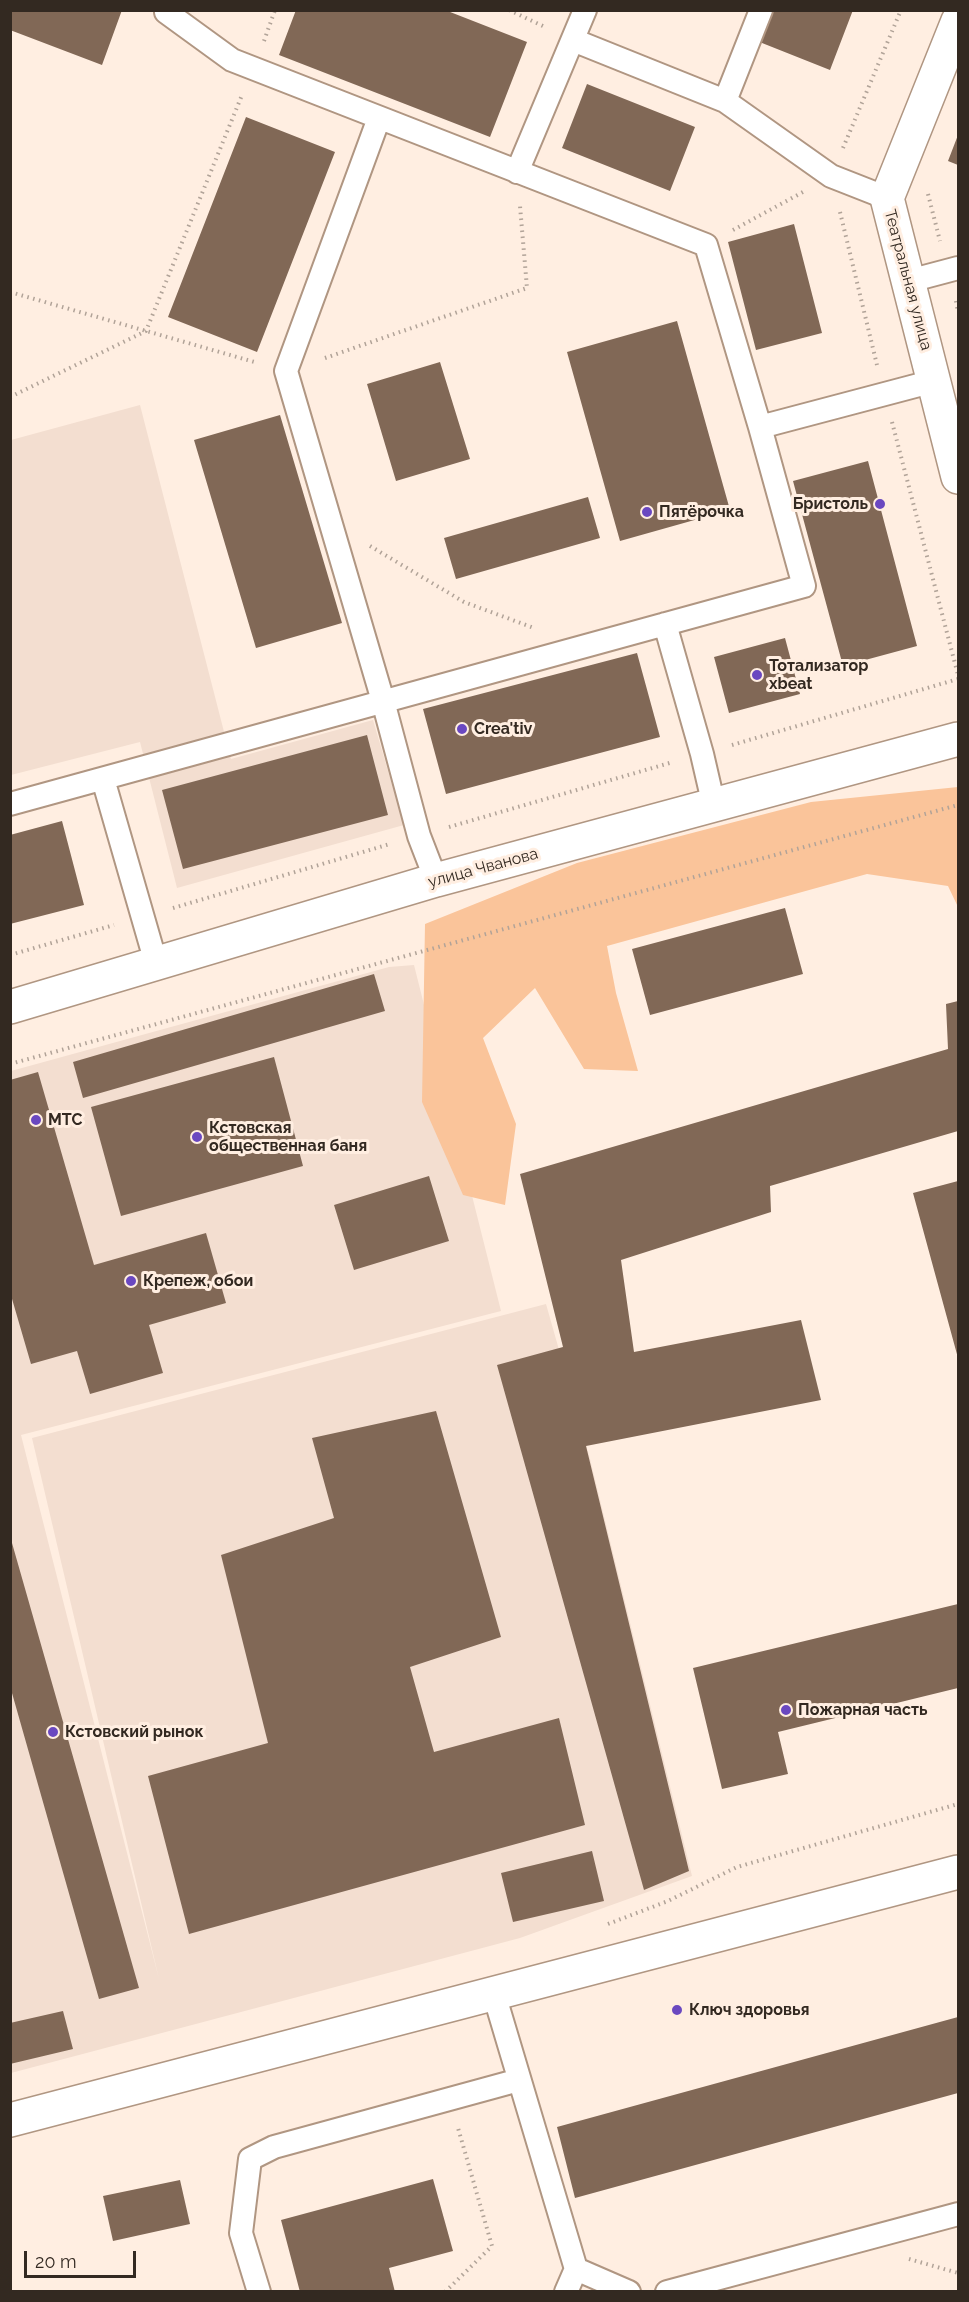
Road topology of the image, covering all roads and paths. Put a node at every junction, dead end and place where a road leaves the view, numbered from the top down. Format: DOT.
graph roads {
  1 [pos="275,10"];
  2 [pos="509,10"];
  3 [pos="585,10"];
  4 [pos="761,10"];
  5 [pos="166,12"];
  6 [pos="958,21"];
  7 [pos="573,40"];
  8 [pos="253,69"];
  9 [pos="725,101"];
  10 [pos="379,118"];
  11 [pos="517,172"];
  12 [pos="831,176"];
  13 [pos="926,189"];
  14 [pos="887,198"];
  15 [pos="706,245"];
  16 [pos="953,269"];
  17 [pos="909,281"];
  18 [pos="10,292"];
  19 [pos="958,312"];
  20 [pos="146,331"];
  21 [pos="286,371"];
  22 [pos="934,381"];
  23 [pos="10,397"];
  24 [pos="760,427"];
  25 [pos="958,477"];
  26 [pos="330,523"];
  27 [pos="665,624"];
  28 [pos="583,646"];
  29 [pos="958,679"];
  30 [pos="383,701"];
  31 [pos="958,739"];
  32 [pos="702,754"];
  33 [pos="103,779"];
  34 [pos="10,804"];
  35 [pos="958,805"];
  36 [pos="714,806"];
  37 [pos="419,836"];
  38 [pos="436,880"];
  39 [pos="144,916"];
  40 [pos="10,955"];
  41 [pos="156,963"];
  42 [pos="10,1007"];
  43 [pos="10,1064"];
  44 [pos="958,1804"];
  45 [pos="958,1872"];
  46 [pos="603,1925"];
  47 [pos="494,1994"];
  48 [pos="519,2080"];
  49 [pos="449,2099"];
  50 [pos="10,2120"];
  51 [pos="958,2214"];
  52 [pos="576,2269"];
  53 [pos="259,2292"];
  54 [pos="445,2292"];
  55 [pos="566,2292"];
  56 [pos="629,2292"];
  57 [pos="667,2292"];
  1 -- 8 [label="path"];
  2 -- 7 [label="path"];
  3 -- 7 [label="lane"];
  4 -- 9 [label="lane"];
  5 -- 8 [label="lane"];
  6 -- 14 [label="street, Театральная улица"];
  7 -- 9 [label="lane"];
  7 -- 11 [label="lane"];
  8 -- 10 [label="lane"];
  8 -- 20 [label="path"];
  9 -- 12 [label="lane"];
  10 -- 11 [label="lane"];
  10 -- 21 [label="lane"];
  11 -- 15 [label="lane"];
  11 -- 21 [label="path"];
  12 -- 14 [label="lane"];
  12 -- 15 [label="path"];
  13 -- 16 [label="path"];
  14 -- 17 [label="street, Театральная улица"];
  15 -- 24 [label="lane"];
  16 -- 17 [label="lane"];
  16 -- 19 [label="path"];
  17 -- 22 [label="street, Театральная улица"];
  18 -- 20 [label="path"];
  20 -- 21 [label="path"];
  20 -- 23 [label="path"];
  21 -- 26 [label="lane"];
  22 -- 24 [label="lane"];
  22 -- 25 [label="street, Театральная улица"];
  24 -- 27 [label="lane"];
  26 -- 28 [label="path"];
  26 -- 30 [label="lane"];
  27 -- 28 [label="lane"];
  27 -- 32 [label="lane"];
  28 -- 30 [label="lane"];
  29 -- 32 [label="path"];
  30 -- 33 [label="lane"];
  30 -- 37 [label="lane"];
  31 -- 36 [label="street, улица Чванова"];
  32 -- 36 [label="lane"];
  32 -- 37 [label="path"];
  33 -- 34 [label="lane"];
  33 -- 39 [label="lane"];
  35 -- 43 [label="path"];
  36 -- 38 [label="street, улица Чванова"];
  37 -- 38 [label="lane"];
  37 -- 39 [label="path"];
  38 -- 41 [label="street, улица Чванова"];
  39 -- 40 [label="path"];
  39 -- 41 [label="lane"];
  41 -- 42 [label="street, улица Чванова"];
  44 -- 46 [label="path"];
  45 -- 47 [label="street"];
  47 -- 48 [label="lane"];
  47 -- 50 [label="street"];
  48 -- 49 [label="lane"];
  48 -- 52 [label="lane"];
  49 -- 53 [label="lane"];
  49 -- 54 [label="path"];
  51 -- 57 [label="lane"];
  52 -- 55 [label="lane"];
  52 -- 56 [label="lane"];
}
